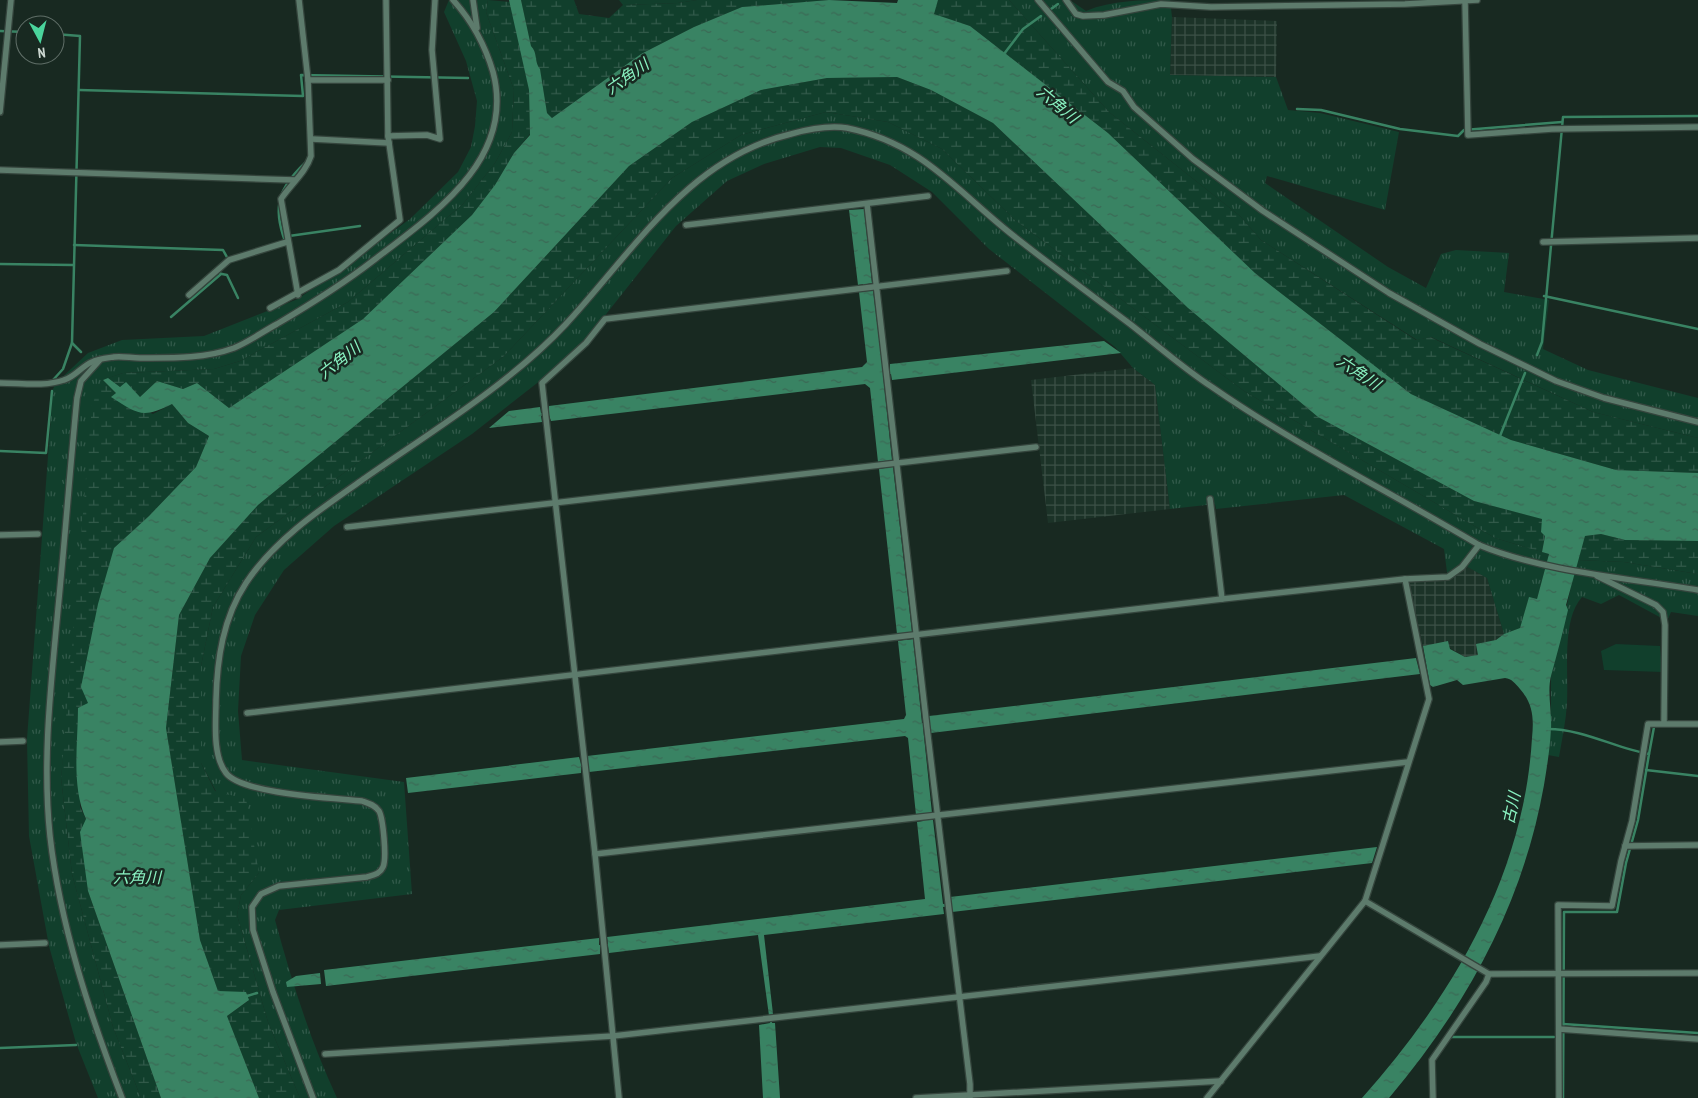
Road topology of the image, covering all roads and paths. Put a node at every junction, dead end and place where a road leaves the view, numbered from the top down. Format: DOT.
graph roads {
  1 [pos="10,0"];
  2 [pos="299,0"];
  3 [pos="386,0"];
  4 [pos="435,0"];
  5 [pos="453,0"];
  6 [pos="473,0"];
  7 [pos="1038,0"];
  8 [pos="1066,0"];
  9 [pos="1477,0"];
  10 [pos="1465,1"];
  11 [pos="1405,2"];
  12 [pos="478,35"];
  13 [pos="307,77"];
  14 [pos="388,78"];
  15 [pos="0,112"];
  16 [pos="1698,127"];
  17 [pos="388,136"];
  18 [pos="312,139"];
  19 [pos="389,143"];
  20 [pos="0,170"];
  21 [pos="291,180"];
  22 [pos="928,196"];
  23 [pos="867,204"];
  24 [pos="686,225"];
  25 [pos="287,238"];
  26 [pos="1698,238"];
  27 [pos="1543,242"];
  28 [pos="1007,271"];
  29 [pos="877,286"];
  30 [pos="189,295"];
  31 [pos="298,295"];
  32 [pos="270,308"];
  33 [pos="99,361"];
  34 [pos="0,383"];
  35 [pos="1698,422"];
  36 [pos="1036,447"];
  37 [pos="898,463"];
  38 [pos="1210,499"];
  39 [pos="556,502"];
  40 [pos="346,527"];
  41 [pos="38,534"];
  42 [pos="0,535"];
  43 [pos="1479,545"];
  44 [pos="1590,574"];
  45 [pos="1405,579"];
  46 [pos="1698,590"];
  47 [pos="1222,599"];
  48 [pos="917,635"];
  49 [pos="575,676"];
  50 [pos="247,713"];
  51 [pos="1664,723"];
  52 [pos="1698,724"];
  53 [pos="23,741"];
  54 [pos="0,742"];
  55 [pos="1408,762"];
  56 [pos="937,816"];
  57 [pos="1698,845"];
  58 [pos="1625,846"];
  59 [pos="595,854"];
  60 [pos="1365,900"];
  61 [pos="45,943"];
  62 [pos="0,945"];
  63 [pos="1320,956"];
  64 [pos="1558,973"];
  65 [pos="1698,973"];
  66 [pos="1489,974"];
  67 [pos="959,996"];
  68 [pos="1559,1028"];
  69 [pos="614,1036"];
  70 [pos="1698,1039"];
  71 [pos="325,1054"];
  72 [pos="1221,1081"];
  73 [pos="970,1097"];
  74 [pos="122,1098"];
  75 [pos="313,1098"];
  76 [pos="619,1098"];
  77 [pos="916,1098"];
  78 [pos="1207,1098"];
  79 [pos="1433,1098"];
  80 [pos="1559,1098"];
  1 -- 15 [label="street"];
  2 -- 13 [label="street"];
  3 -- 14 [label="street"];
  4 -- 17 [label="street"];
  5 -- 12 [label="street"];
  6 -- 12 [label="street"];
  7 -- 35 [label="street"];
  8 -- 11 [label="street"];
  9 -- 10 [label="street"];
  10 -- 11 [label="street"];
  10 -- 16 [label="street"];
  12 -- 33 [label="street"];
  13 -- 14 [label="street"];
  13 -- 18 [label="street"];
  14 -- 17 [label="street"];
  17 -- 19 [label="street"];
  18 -- 19 [label="street"];
  18 -- 21 [label="street"];
  19 -- 31 [label="street"];
  20 -- 21 [label="street"];
  21 -- 25 [label="street"];
  22 -- 23 [label="street"];
  23 -- 24 [label="street"];
  23 -- 29 [label="street"];
  25 -- 30 [label="street"];
  25 -- 31 [label="street"];
  26 -- 27 [label="street"];
  28 -- 29 [label="street"];
  29 -- 37 [label="street"];
  29 -- 39 [label="street"];
  31 -- 32 [label="street"];
  33 -- 34 [label="street"];
  33 -- 74 [label="street"];
  36 -- 37 [label="street"];
  37 -- 39 [label="street"];
  37 -- 48 [label="street"];
  38 -- 47 [label="street"];
  39 -- 40 [label="street"];
  39 -- 49 [label="street"];
  41 -- 42 [label="street"];
  43 -- 44 [label="street"];
  43 -- 45 [label="street"];
  43 -- 75 [label="street"];
  44 -- 46 [label="street"];
  44 -- 51 [label="street"];
  45 -- 47 [label="street"];
  45 -- 55 [label="street"];
  47 -- 48 [label="street"];
  48 -- 49 [label="street"];
  48 -- 56 [label="street"];
  49 -- 50 [label="street"];
  49 -- 59 [label="street"];
  51 -- 52 [label="street"];
  51 -- 58 [label="street"];
  53 -- 54 [label="street"];
  55 -- 56 [label="street"];
  55 -- 60 [label="street"];
  56 -- 59 [label="street"];
  56 -- 67 [label="street"];
  57 -- 58 [label="street"];
  58 -- 64 [label="street"];
  59 -- 69 [label="street"];
  60 -- 63 [label="street"];
  60 -- 66 [label="street"];
  61 -- 62 [label="street"];
  63 -- 67 [label="street"];
  63 -- 72 [label="street"];
  64 -- 65 [label="street"];
  64 -- 66 [label="street"];
  64 -- 68 [label="street"];
  66 -- 79 [label="street"];
  67 -- 69 [label="street"];
  67 -- 73 [label="street"];
  68 -- 70 [label="street"];
  68 -- 80 [label="street"];
  69 -- 71 [label="street"];
  69 -- 76 [label="street"];
  72 -- 73 [label="street"];
  72 -- 78 [label="street"];
  73 -- 77 [label="street"];
}
